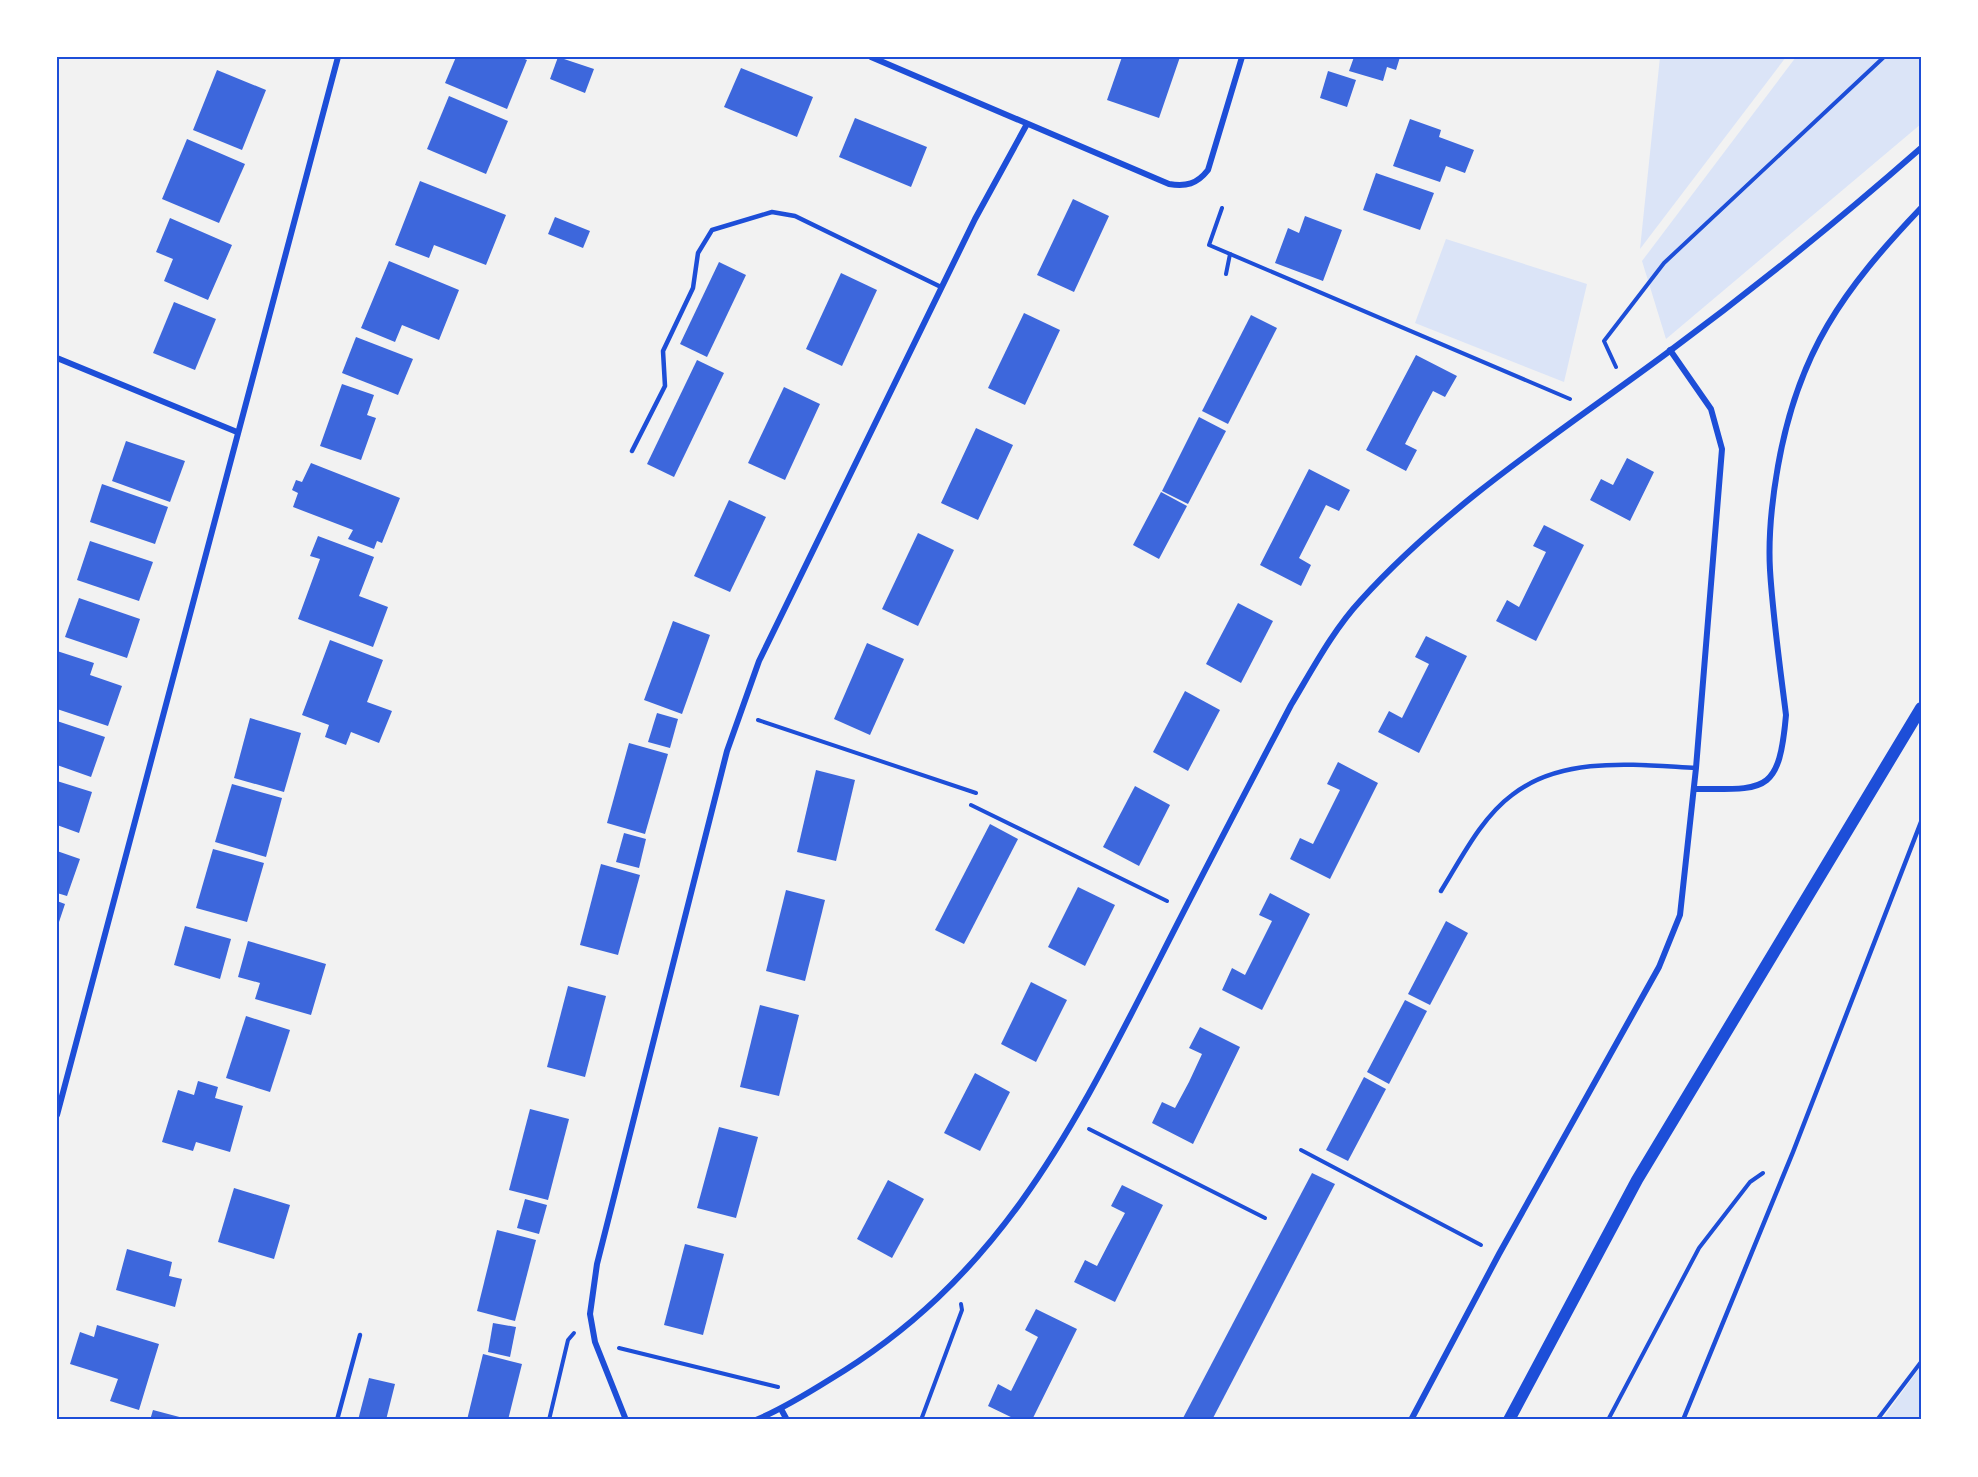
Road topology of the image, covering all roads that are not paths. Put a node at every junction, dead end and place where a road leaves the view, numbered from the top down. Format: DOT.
graph roads {
  1 [pos="338,57"];
  2 [pos="871,57"];
  3 [pos="1242,57"];
  4 [pos="1027,124"];
  5 [pos="1921,148"];
  6 [pos="1921,208"];
  7 [pos="941,287"];
  8 [pos="1670,350"];
  9 [pos="57,358"];
  10 [pos="237,432"];
  11 [pos="632,451"];
  12 [pos="1921,708"];
  13 [pos="1696,768"];
  14 [pos="1694,789"];
  15 [pos="1921,822"];
  16 [pos="1441,891"];
  17 [pos="57,1115"];
  18 [pos="360,1335"];
  19 [pos="781,1410"];
  20 [pos="337,1420"];
  21 [pos="626,1420"];
  22 [pos="756,1420"];
  23 [pos="787,1420"];
  24 [pos="1411,1420"];
  25 [pos="1509,1420"];
  26 [pos="1683,1420"];
  1 -- 10 [label="street"];
  2 -- 4 [label="street"];
  3 -- 4 [label="street"];
  4 -- 7 [label="street"];
  5 -- 8 [label="street"];
  6 -- 14 [label="street"];
  7 -- 11 [label="lane"];
  7 -- 21 [label="street"];
  8 -- 13 [label="street"];
  8 -- 19 [label="street"];
  9 -- 10 [label="street"];
  10 -- 17 [label="street"];
  12 -- 25 [label="main road"];
  13 -- 14 [label="street"];
  13 -- 16 [label="lane"];
  14 -- 24 [label="street"];
  15 -- 26 [label="lane"];
  18 -- 20 [label="lane"];
  19 -- 22 [label="street"];
  19 -- 23 [label="street"];
}
